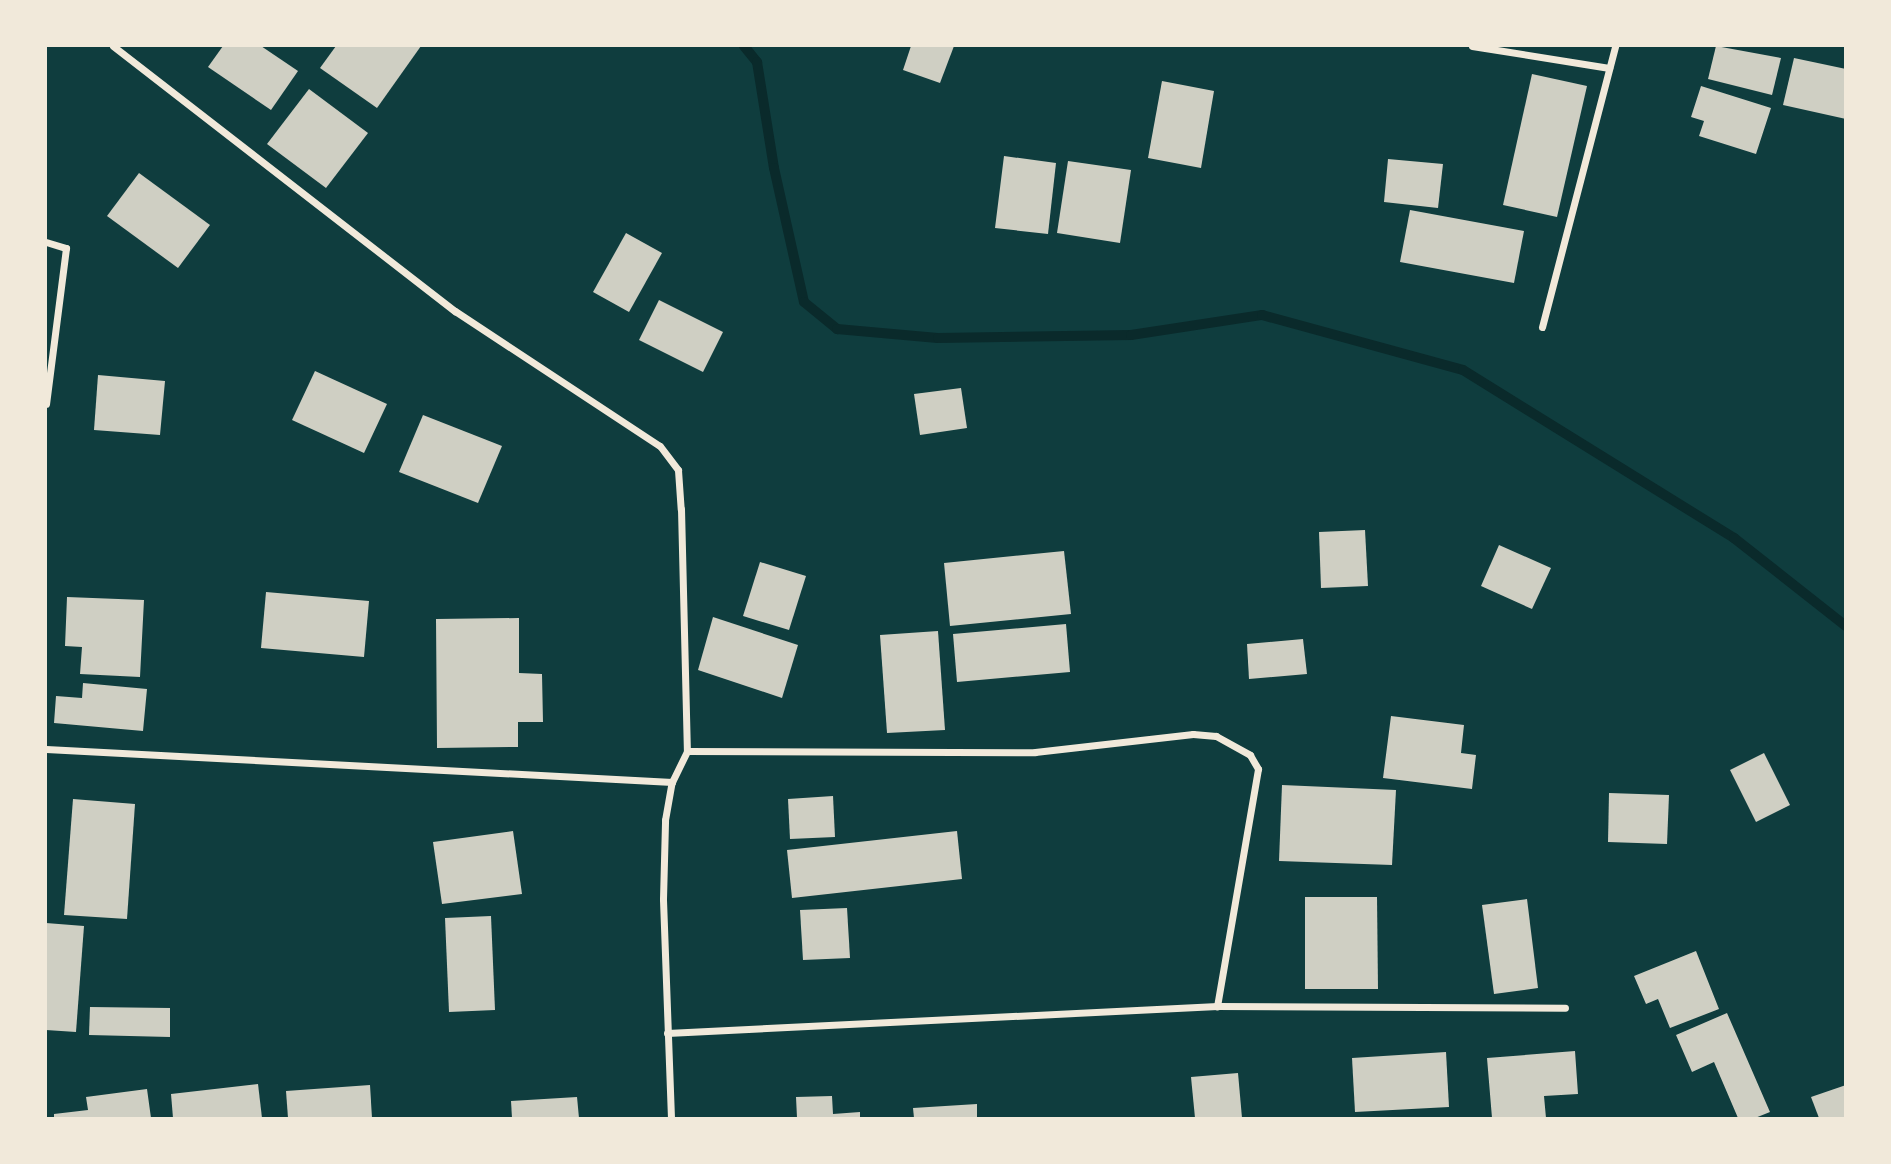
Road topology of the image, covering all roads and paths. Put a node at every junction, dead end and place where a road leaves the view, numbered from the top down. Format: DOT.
graph roads {
  1 [pos="113,46"];
  2 [pos="1472,46"];
  3 [pos="1615,46"];
  4 [pos="1609,68"];
  5 [pos="46,242"];
  6 [pos="1542,327"];
  7 [pos="46,404"];
  8 [pos="46,749"];
  9 [pos="687,751"];
  10 [pos="672,782"];
  11 [pos="1217,1006"];
  12 [pos="1565,1008"];
  13 [pos="667,1033"];
  14 [pos="671,1118"];
  1 -- 9 [label="street"];
  2 -- 4 [label="street"];
  3 -- 4 [label="street"];
  4 -- 6 [label="street"];
  5 -- 7 [label="street"];
  8 -- 10 [label="street"];
  9 -- 10 [label="street"];
  9 -- 11 [label="street"];
  10 -- 13 [label="street"];
  11 -- 12 [label="street"];
  11 -- 13 [label="street"];
  13 -- 14 [label="street"];
}
